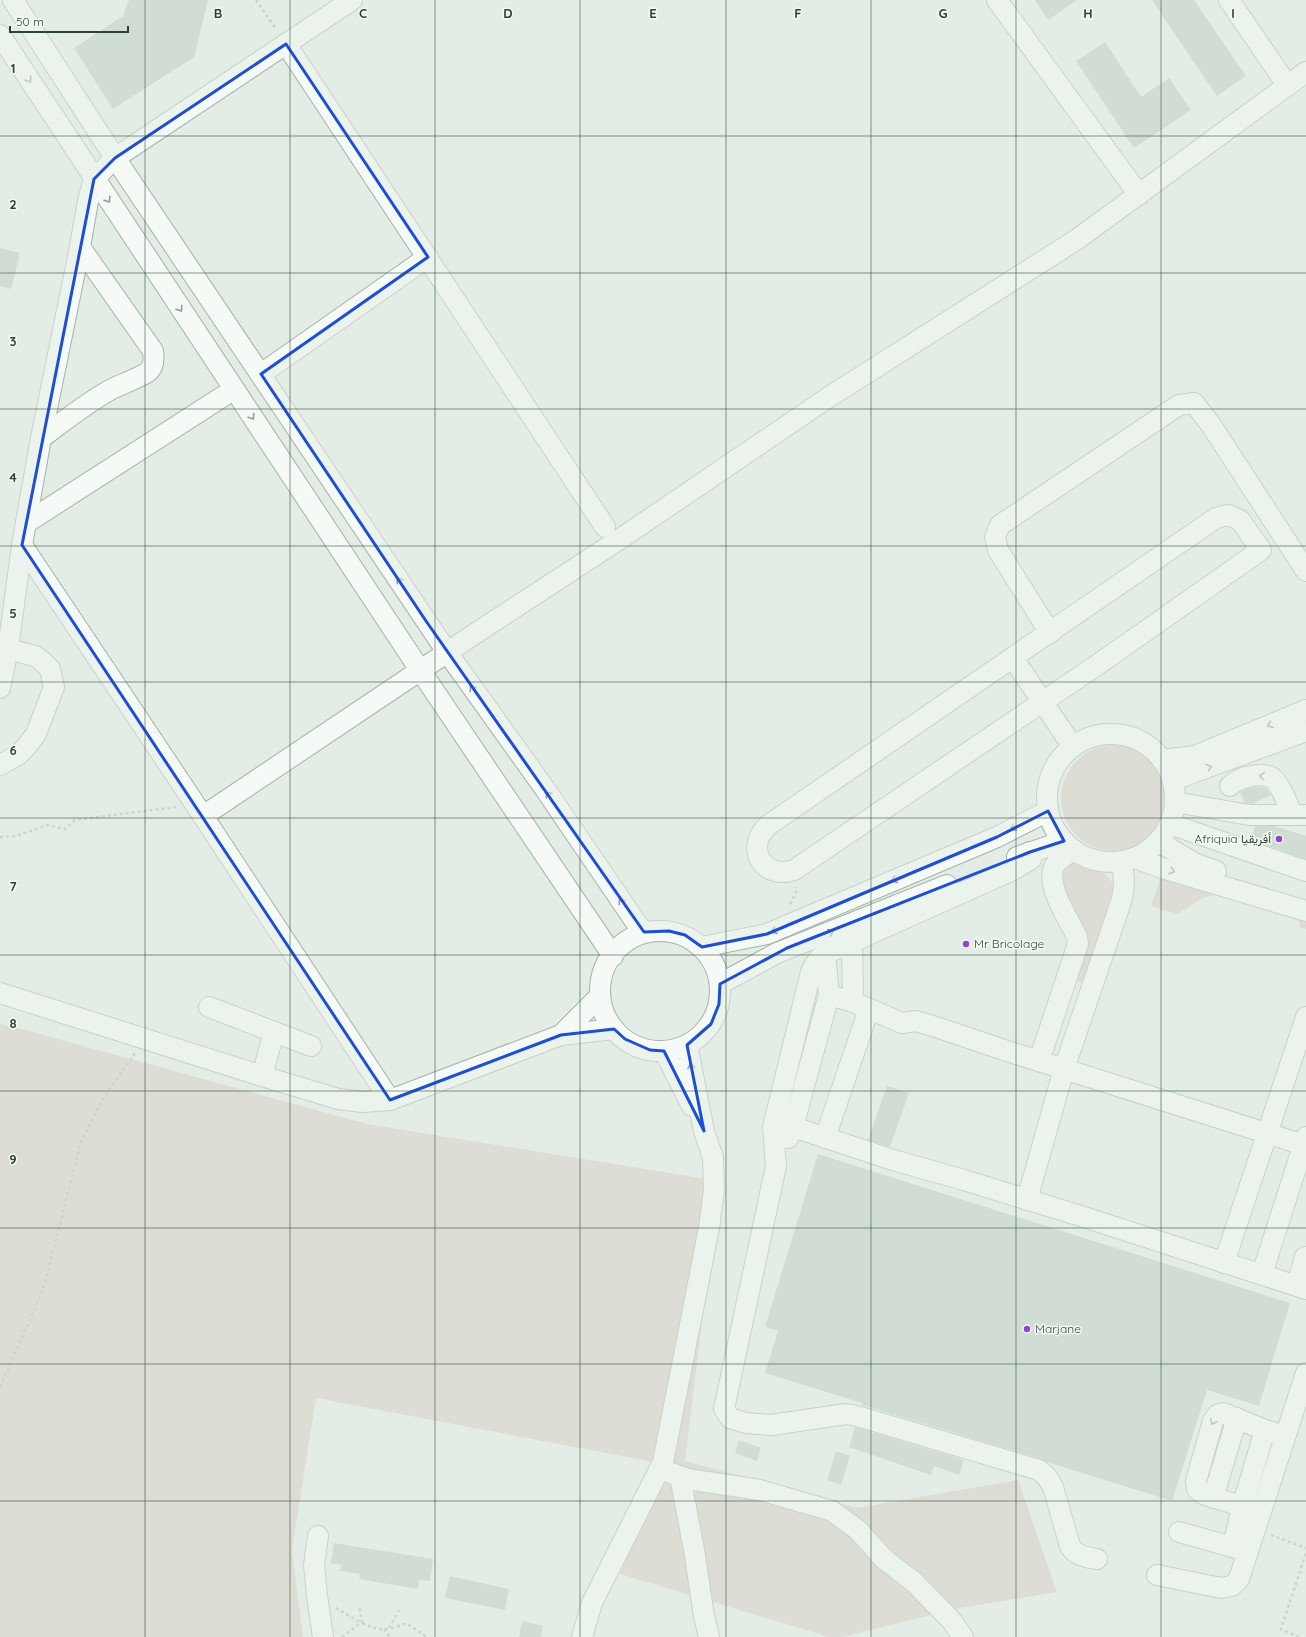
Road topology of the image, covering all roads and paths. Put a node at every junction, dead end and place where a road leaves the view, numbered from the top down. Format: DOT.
graph roads {
  1 [pos="13,0"];
  2 [pos="256,0"];
  3 [pos="352,0"];
  4 [pos="997,0"];
  5 [pos="1229,0"];
  6 [pos="0,35"];
  7 [pos="286,44"];
  8 [pos="1306,72"];
  9 [pos="1287,85"];
  10 [pos="116,158"];
  11 [pos="94,179"];
  12 [pos="1139,195"];
  13 [pos="80,247"];
  14 [pos="428,257"];
  15 [pos="261,374"];
  16 [pos="234,390"];
  17 [pos="41,438"];
  18 [pos="26,523"];
  19 [pos="605,527"];
  20 [pos="22,545"];
  21 [pos="1306,571"];
  22 [pos="1050,633"];
  23 [pos="8,649"];
  24 [pos="447,652"];
  25 [pos="1013,658"];
  26 [pos="420,670"];
  27 [pos="0,688"];
  28 [pos="1042,702"];
  29 [pos="1306,710"];
  30 [pos="1306,732"];
  31 [pos="1073,747"];
  32 [pos="1162,760"];
  33 [pos="0,765"];
  34 [pos="1172,780"];
  35 [pos="1222,797"];
  36 [pos="1175,802"];
  37 [pos="176,807"];
  38 [pos="1048,811"];
  39 [pos="1299,814"];
  40 [pos="204,816"];
  41 [pos="1170,824"];
  42 [pos="0,837"];
  43 [pos="1158,842"];
  44 [pos="1069,846"];
  45 [pos="1030,855"];
  46 [pos="1128,860"];
  47 [pos="1306,872"];
  48 [pos="1053,885"];
  49 [pos="1306,898"];
  50 [pos="1306,911"];
  51 [pos="644,932"];
  52 [pos="852,942"];
  53 [pos="702,947"];
  54 [pos="825,954"];
  55 [pos="612,956"];
  56 [pos="720,984"];
  57 [pos="0,993"];
  58 [pos="600,996"];
  59 [pos="829,996"];
  60 [pos="861,1006"];
  61 [pos="209,1007"];
  62 [pos="1306,1017"];
  63 [pos="614,1029"];
  64 [pos="274,1032"];
  65 [pos="561,1035"];
  66 [pos="144,1039"];
  67 [pos="686,1045"];
  68 [pos="311,1046"];
  69 [pos="664,1051"];
  70 [pos="1039,1061"];
  71 [pos="1064,1069"];
  72 [pos="262,1076"];
  73 [pos="390,1100"];
  74 [pos="793,1127"];
  75 [pos="704,1132"];
  76 [pos="1268,1133"];
  77 [pos="825,1138"];
  78 [pos="1305,1141"];
  79 [pos="776,1166"];
  80 [pos="1027,1200"];
  81 [pos="1305,1258"];
  82 [pos="1224,1263"];
  83 [pos="1262,1274"];
  84 [pos="1301,1287"];
  85 [pos="1306,1373"];
  86 [pos="0,1387"];
  87 [pos="1237,1418"];
  88 [pos="1265,1430"];
  89 [pos="1285,1436"];
  90 [pos="1205,1451"];
  91 [pos="1225,1458"];
  92 [pos="1254,1468"];
  93 [pos="660,1469"];
  94 [pos="680,1476"];
  95 [pos="1213,1498"];
  96 [pos="1252,1516"];
  97 [pos="1179,1532"];
  98 [pos="318,1536"];
  99 [pos="1306,1548"];
  100 [pos="1241,1550"];
  101 [pos="1306,1553"];
  102 [pos="1097,1559"];
  103 [pos="1157,1575"];
  104 [pos="317,1596"];
  105 [pos="359,1605"];
  106 [pos="399,1610"];
  107 [pos="362,1622"];
  108 [pos="389,1628"];
  109 [pos="384,1629"];
  110 [pos="323,1637"];
  111 [pos="342,1637"];
  112 [pos="390,1637"];
  113 [pos="427,1637"];
  114 [pos="582,1637"];
  115 [pos="709,1637"];
  116 [pos="963,1637"];
  117 [pos="1299,1637"];
  1 -- 10 [label="street"];
  2 -- 7 [label="path"];
  3 -- 7 [label="street"];
  4 -- 12 [label="street"];
  5 -- 9 [label="street"];
  6 -- 11 [label="street, one-way"];
  7 -- 10 [label="street"];
  7 -- 14 [label="street"];
  8 -- 9 [label="street"];
  9 -- 12 [label="street"];
  10 -- 11 [label="street"];
  10 -- 15 [label="street"];
  11 -- 13 [label="street"];
  11 -- 16 [label="street, one-way"];
  12 -- 24 [label="street"];
  13 -- 17 [label="street"];
  13 -- 17 [label="street"];
  14 -- 15 [label="street"];
  14 -- 19 [label="street"];
  24 -- 15 [label="street, one-way"];
  16 -- 18 [label="street"];
  16 -- 26 [label="street, one-way"];
  17 -- 18 [label="street"];
  18 -- 20 [label="street"];
  20 -- 23 [label="street"];
  20 -- 40 [label="street"];
  21 -- 22 [label="street"];
  22 -- 25 [label="street"];
  22 -- 28 [label="street"];
  23 -- 27 [label="street"];
  23 -- 33 [label="street"];
  24 -- 26 [label="street"];
  51 -- 24 [label="street, one-way"];
  25 -- 28 [label="street"];
  25 -- 28 [label="street"];
  26 -- 40 [label="street"];
  26 -- 55 [label="street"];
  28 -- 31 [label="street"];
  29 -- 32 [label="street, one-way"];
  34 -- 30 [label="street, one-way"];
  31 -- 32 [label="street"];
  31 -- 38 [label="street"];
  32 -- 34 [label="street"];
  34 -- 36 [label="street"];
  35 -- 36 [label="street"];
  35 -- 39 [label="street"];
  39 -- 35 [label="street, one-way"];
  36 -- 41 [label="street"];
  37 -- 42 [label="path"];
  38 -- 44 [label="street"];
  38 -- 53 [label="street, one-way"];
  40 -- 73 [label="street"];
  41 -- 43 [label="street"];
  41 -- 47 [label="street"];
  43 -- 46 [label="street"];
  43 -- 49 [label="street"];
  44 -- 45 [label="street"];
  44 -- 46 [label="street"];
  44 -- 48 [label="street"];
  45 -- 48 [label="street"];
  45 -- 52 [label="street"];
  56 -- 45 [label="street, one-way"];
  46 -- 50 [label="street, one-way"];
  46 -- 71 [label="street"];
  48 -- 70 [label="street"];
  51 -- 53 [label="street"];
  51 -- 55 [label="street"];
  52 -- 54 [label="street"];
  52 -- 60 [label="street"];
  53 -- 56 [label="street"];
  54 -- 59 [label="street"];
  54 -- 79 [label="street"];
  55 -- 58 [label="street"];
  56 -- 67 [label="street"];
  57 -- 66 [label="street"];
  58 -- 63 [label="street"];
  58 -- 65 [label="street"];
  59 -- 60 [label="street"];
  59 -- 74 [label="street"];
  60 -- 70 [label="street"];
  60 -- 77 [label="street"];
  61 -- 64 [label="street"];
  62 -- 76 [label="street"];
  63 -- 65 [label="street"];
  63 -- 69 [label="street"];
  64 -- 68 [label="street"];
  64 -- 72 [label="street"];
  65 -- 73 [label="street"];
  66 -- 72 [label="street"];
  66 -- 86 [label="path"];
  67 -- 69 [label="street"];
  75 -- 67 [label="street, one-way"];
  69 -- 75 [label="street"];
  70 -- 71 [label="street"];
  71 -- 76 [label="street"];
  71 -- 80 [label="street"];
  72 -- 73 [label="street"];
  74 -- 77 [label="street"];
  74 -- 79 [label="street"];
  75 -- 93 [label="street"];
  76 -- 78 [label="street"];
  76 -- 82 [label="street"];
  77 -- 80 [label="street"];
  78 -- 83 [label="street"];
  79 -- 102 [label="street"];
  80 -- 82 [label="street"];
  81 -- 84 [label="street"];
  82 -- 83 [label="street"];
  83 -- 84 [label="street"];
  85 -- 89 [label="street"];
  87 -- 88 [label="street"];
  87 -- 90 [label="street, one-way"];
  87 -- 91 [label="street"];
  88 -- 89 [label="street"];
  88 -- 92 [label="street"];
  89 -- 96 [label="street"];
  90 -- 91 [label="street"];
  90 -- 95 [label="street"];
  91 -- 92 [label="street"];
  91 -- 95 [label="street"];
  92 -- 96 [label="street"];
  93 -- 94 [label="street"];
  93 -- 114 [label="street"];
  94 -- 115 [label="street"];
  94 -- 116 [label="street"];
  95 -- 96 [label="street"];
  96 -- 99 [label="path"];
  96 -- 100 [label="street"];
  97 -- 100 [label="street"];
  98 -- 104 [label="street"];
  100 -- 103 [label="street"];
  101 -- 117 [label="path"];
  104 -- 107 [label="path"];
  104 -- 110 [label="street"];
  105 -- 107 [label="path"];
  106 -- 108 [label="path"];
  107 -- 109 [label="path"];
  107 -- 111 [label="path"];
  108 -- 109 [label="path"];
  108 -- 113 [label="path"];
  109 -- 112 [label="path"];
}
